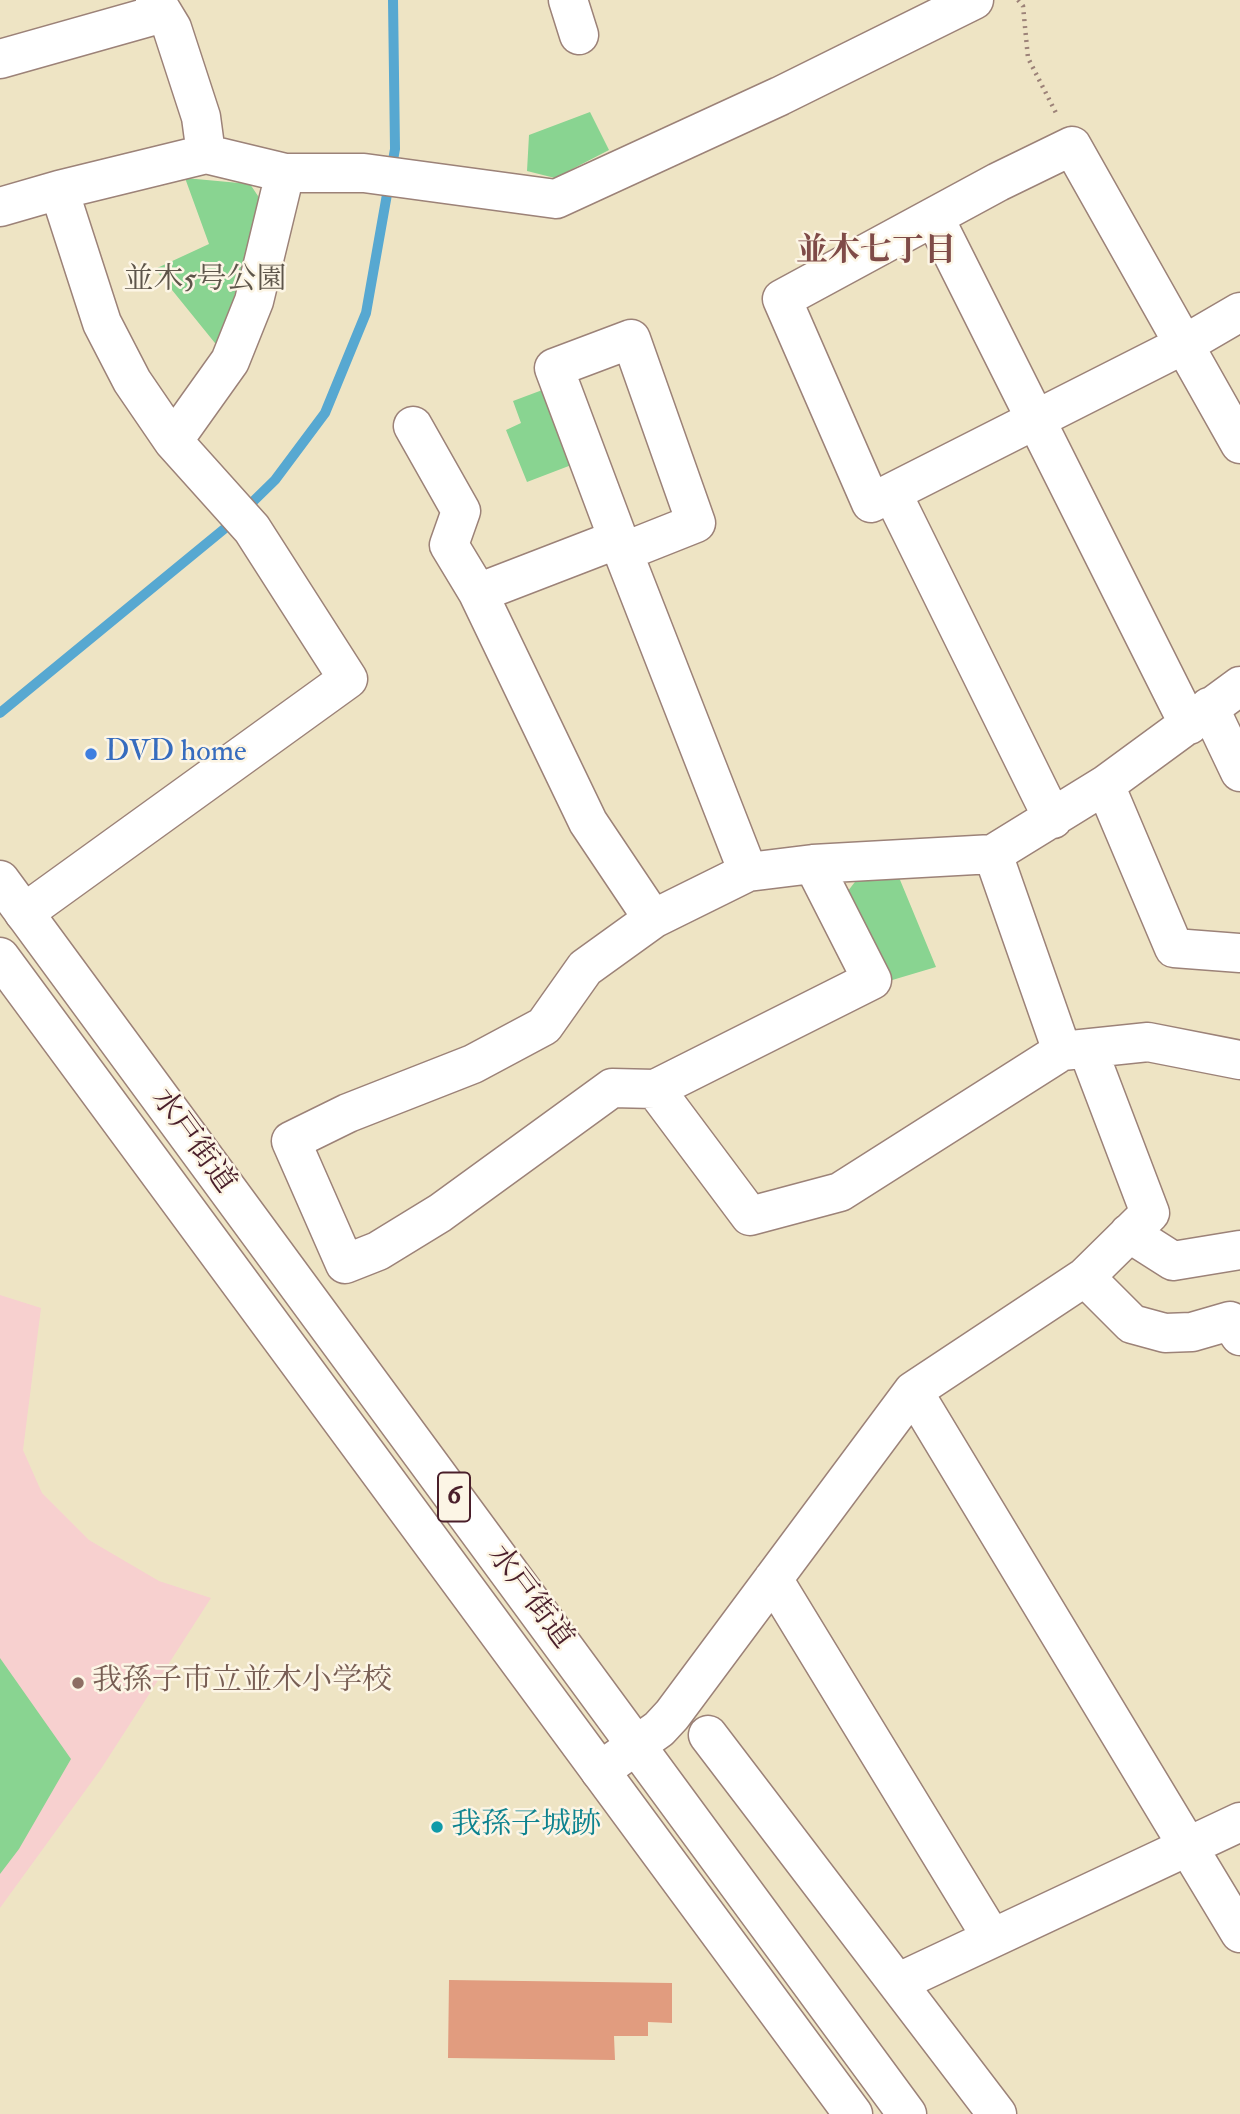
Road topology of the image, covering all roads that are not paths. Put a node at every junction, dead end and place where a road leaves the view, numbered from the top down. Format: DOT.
graph roads {
  1 [pos="974,0"];
  2 [pos="159,7"];
  3 [pos="0,59"];
  4 [pos="206,153"];
  5 [pos="285,173"];
  6 [pos="59,190"];
  7 [pos="0,207"];
  8 [pos="934,217"];
  9 [pos="1240,312"];
  10 [pos="1185,344"];
  11 [pos="1036,420"];
  12 [pos="413,426"];
  13 [pos="173,441"];
  14 [pos="1240,444"];
  15 [pos="892,493"];
  16 [pos="620,545"];
  17 [pos="478,593"];
  18 [pos="1213,706"];
  19 [pos="1240,772"];
  20 [pos="1105,785"];
  21 [pos="1053,819"];
  22 [pos="993,854"];
  23 [pos="813,864"];
  24 [pos="748,872"];
  25 [pos="0,880"];
  26 [pos="24,913"];
  27 [pos="653,919"];
  28 [pos="1240,953"];
  29 [pos="0,957"];
  30 [pos="1075,1051"];
  31 [pos="1240,1060"];
  32 [pos="655,1089"];
  33 [pos="1129,1233"];
  34 [pos="1240,1250"];
  35 [pos="345,1264"];
  36 [pos="1085,1277"];
  37 [pos="299,1289"];
  38 [pos="1240,1336"];
  39 [pos="913,1391"];
  40 [pos="773,1579"];
  41 [pos="708,1735"];
  42 [pos="637,1745"];
  43 [pos="600,1771"];
  44 [pos="1240,1822"];
  45 [pos="1187,1846"];
  46 [pos="1240,1933"];
  47 [pos="992,1938"];
  48 [pos="897,1983"];
  49 [pos="853,2114"];
  50 [pos="907,2114"];
  51 [pos="997,2114"];
  1 -- 5 [label="main road"];
  2 -- 3 [label="main road"];
  2 -- 4 [label="main road"];
  4 -- 5 [label="main road"];
  4 -- 6 [label="main road"];
  5 -- 13 [label="main road"];
  6 -- 7 [label="main road"];
  6 -- 13 [label="main road"];
  8 -- 10 [label="main road"];
  8 -- 11 [label="main road"];
  8 -- 15 [label="main road"];
  9 -- 10 [label="main road"];
  10 -- 11 [label="main road"];
  10 -- 14 [label="main road"];
  11 -- 15 [label="main road"];
  11 -- 18 [label="main road"];
  12 -- 17 [label="main road"];
  13 -- 26 [label="main road"];
  15 -- 21 [label="main road"];
  16 -- 16 [label="main road"];
  16 -- 17 [label="main road"];
  16 -- 24 [label="main road"];
  17 -- 27 [label="main road"];
  18 -- 19 [label="main road"];
  18 -- 20 [label="main road"];
  20 -- 21 [label="main road"];
  20 -- 28 [label="main road"];
  21 -- 22 [label="main road"];
  22 -- 23 [label="main road"];
  22 -- 30 [label="main road"];
  23 -- 24 [label="main road"];
  23 -- 32 [label="main road"];
  24 -- 27 [label="main road"];
  25 -- 26 [label="main road, 水戸街道 / 6"];
  26 -- 37 [label="main road, 水戸街道 / 6"];
  27 -- 35 [label="main road"];
  29 -- 43 [label="main road, 水戸街道 / 6"];
  30 -- 31 [label="main road"];
  30 -- 32 [label="main road"];
  30 -- 33 [label="main road"];
  32 -- 35 [label="main road"];
  33 -- 34 [label="main road"];
  33 -- 36 [label="main road"];
  35 -- 37 [label="main road"];
  36 -- 38 [label="main road"];
  36 -- 39 [label="main road"];
  37 -- 42 [label="main road, 水戸街道 / 6"];
  39 -- 40 [label="main road"];
  39 -- 45 [label="main road"];
  40 -- 42 [label="main road"];
  40 -- 47 [label="main road"];
  41 -- 48 [label="main road"];
  42 -- 43 [label="main road"];
  42 -- 50 [label="main road, 水戸街道 / 6"];
  43 -- 49 [label="main road, 水戸街道 / 6"];
  44 -- 45 [label="main road"];
  45 -- 46 [label="main road"];
  45 -- 47 [label="main road"];
  47 -- 48 [label="main road"];
  48 -- 51 [label="main road"];
}
